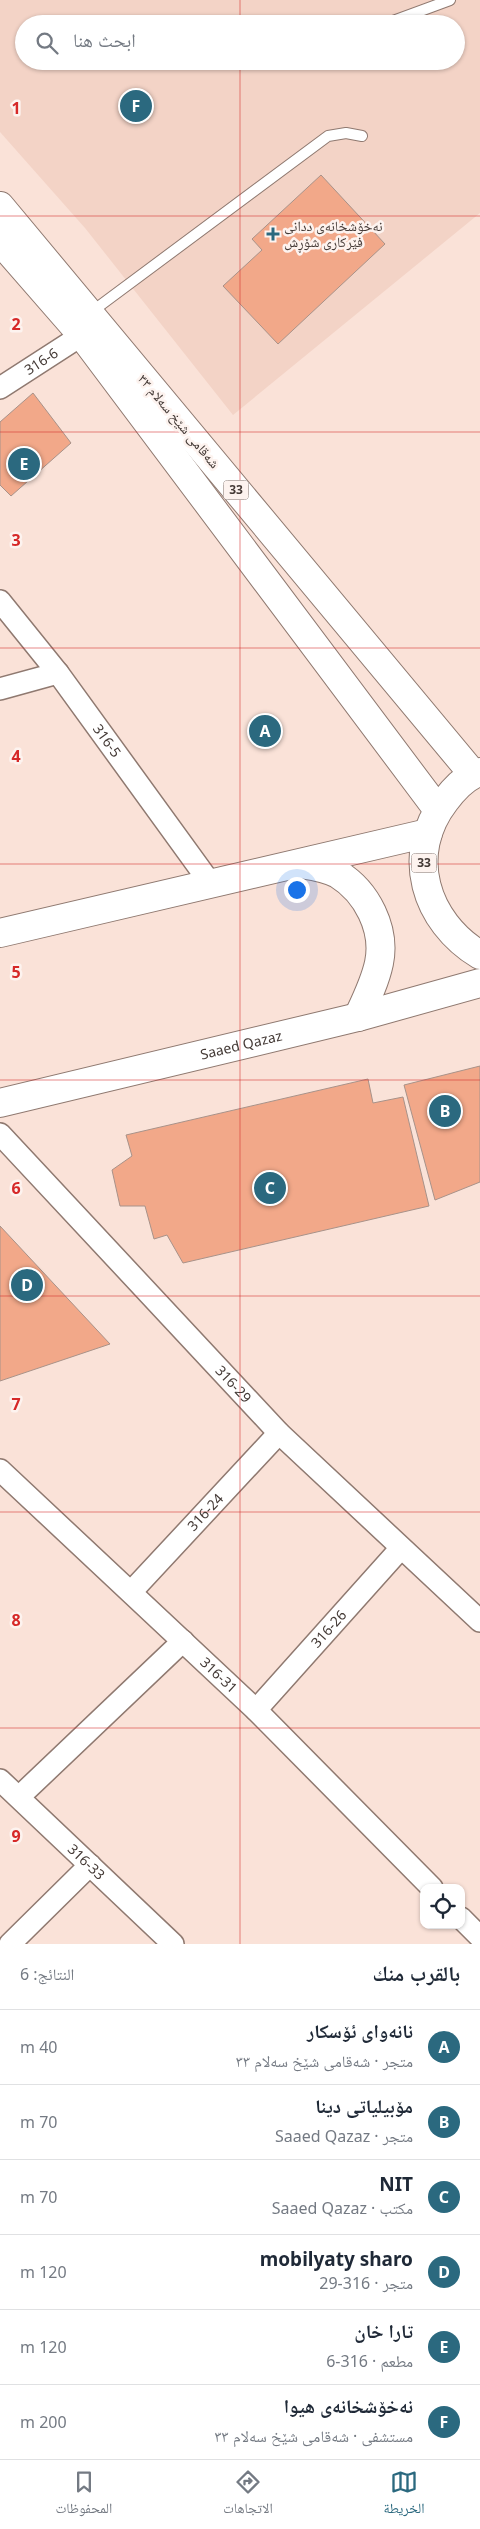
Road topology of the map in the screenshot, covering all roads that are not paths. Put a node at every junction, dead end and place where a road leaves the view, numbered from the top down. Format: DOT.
graph roads {
  1 [pos="450,0"];
  2 [pos="409,15"];
  3 [pos="362,136"];
  4 [pos="0,206"];
  5 [pos="0,241"];
  6 [pos="85,324"];
  7 [pos="0,388"];
  8 [pos="0,601"];
  9 [pos="58,673"];
  10 [pos="0,689"];
  11 [pos="476,773"];
  12 [pos="433,822"];
  13 [pos="295,864"];
  14 [pos="211,884"];
  15 [pos="0,933"];
  16 [pos="480,955"];
  17 [pos="480,983"];
  18 [pos="358,1017"];
  19 [pos="0,1103"];
  20 [pos="0,1134"];
  21 [pos="279,1434"];
  22 [pos="0,1470"];
  23 [pos="401,1548"];
  24 [pos="131,1592"];
  25 [pos="480,1621"];
  26 [pos="184,1641"];
  27 [pos="256,1710"];
  28 [pos="0,1780"];
  29 [pos="18,1797"];
  30 [pos="90,1865"];
  31 [pos="428,1884"];
  32 [pos="465,1922"];
  33 [pos="480,1937"];
  34 [pos="10,1944"];
  35 [pos="173,1944"];
  1 -- 2 [label="lane"];
  3 -- 6 [label="lane"];
  4 -- 6 [label="main road, شەقامی شێخ سەلام ٣٣ / 33"];
  5 -- 6 [label="main road, شەقامی شێخ سەلام ٣٣ / 33"];
  6 -- 7 [label="street, 316-6"];
  6 -- 11 [label="main road, شەقامی شێخ سەلام ٣٣ / 33"];
  6 -- 12 [label="main road, شەقامی شێخ سەلام ٣٣ / 33"];
  8 -- 9 [label="street, 316-5"];
  9 -- 10 [label="street"];
  9 -- 14 [label="street, 316-5"];
  11 -- 12 [label="main road, شەقامی شێخ سەلام ٣٣ / 33"];
  12 -- 13 [label="main road"];
  12 -- 16 [label="main road, شەقامی شێخ سەلام ٣٣ / 33"];
  13 -- 14 [label="main road"];
  13 -- 18 [label="main road"];
  14 -- 15 [label="main road"];
  17 -- 18 [label="main road, Saaed Qazaz"];
  18 -- 19 [label="main road, Saaed Qazaz"];
  20 -- 21 [label="street, 316-29"];
  21 -- 23 [label="street, 316-29"];
  21 -- 24 [label="street, 316-24"];
  22 -- 24 [label="street, 316-31"];
  23 -- 25 [label="street, 316-29"];
  23 -- 27 [label="street, 316-26"];
  24 -- 26 [label="street, 316-31"];
  26 -- 27 [label="street, 316-31"];
  26 -- 29 [label="street"];
  27 -- 31 [label="street, 316-31"];
  28 -- 29 [label="street, 316-33"];
  29 -- 30 [label="street, 316-33"];
  30 -- 34 [label="street"];
  30 -- 35 [label="street, 316-33"];
  32 -- 33 [label="street"];
}
